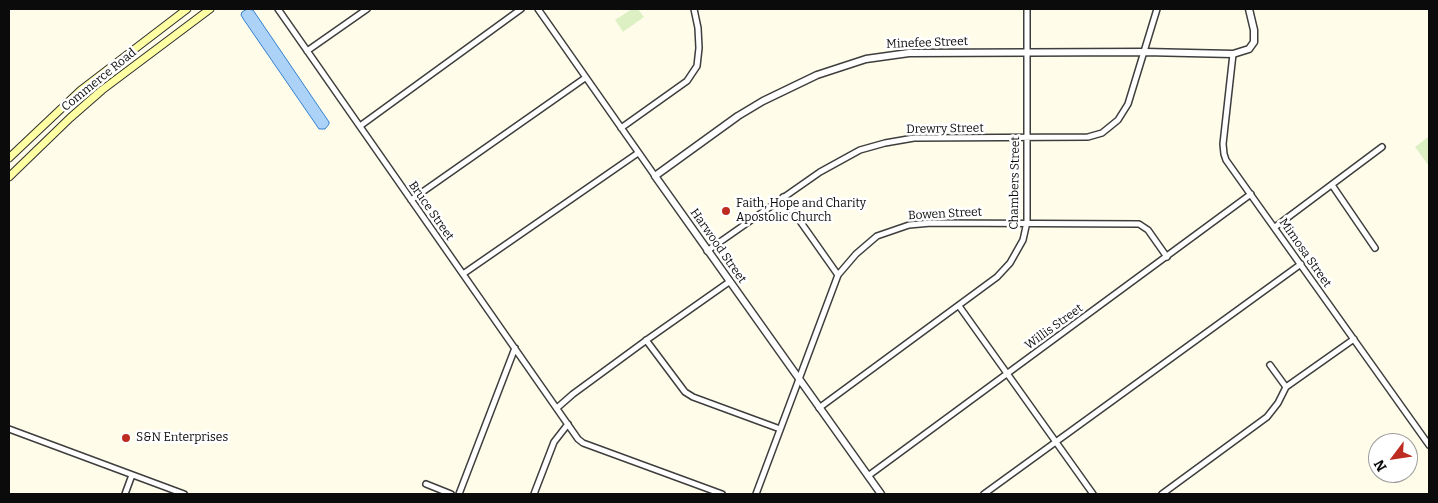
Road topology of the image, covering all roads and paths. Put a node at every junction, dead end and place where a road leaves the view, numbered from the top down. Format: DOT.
graph roads {
  1 [pos="187,9"];
  2 [pos="210,9"];
  3 [pos="278,9"];
  4 [pos="368,9"];
  5 [pos="521,9"];
  6 [pos="538,9"];
  7 [pos="694,9"];
  8 [pos="1027,9"];
  9 [pos="1158,9"];
  10 [pos="1249,9"];
  11 [pos="307,51"];
  12 [pos="1027,52"];
  13 [pos="1145,52"];
  14 [pos="1233,54"];
  15 [pos="586,78"];
  16 [pos="360,126"];
  17 [pos="621,128"];
  18 [pos="1026,138"];
  19 [pos="1382,147"];
  20 [pos="638,153"];
  21 [pos="9,158"];
  22 [pos="655,176"];
  23 [pos="9,177"];
  24 [pos="1332,185"];
  25 [pos="1251,194"];
  26 [pos="783,197"];
  27 [pos="411,200"];
  28 [pos="1027,222"];
  29 [pos="1275,227"];
  30 [pos="1375,248"];
  31 [pos="707,251"];
  32 [pos="1167,257"];
  33 [pos="1301,264"];
  34 [pos="464,274"];
  35 [pos="838,275"];
  36 [pos="729,282"];
  37 [pos="959,306"];
  38 [pos="1354,339"];
  39 [pos="646,340"];
  40 [pos="515,348"];
  41 [pos="1270,365"];
  42 [pos="1007,373"];
  43 [pos="799,379"];
  44 [pos="1286,387"];
  45 [pos="557,408"];
  46 [pos="819,408"];
  47 [pos="568,424"];
  48 [pos="9,428"];
  49 [pos="780,430"];
  50 [pos="1056,441"];
  51 [pos="1429,445"];
  52 [pos="132,475"];
  53 [pos="868,476"];
  54 [pos="426,484"];
  55 [pos="125,494"];
  56 [pos="184,494"];
  57 [pos="451,494"];
  58 [pos="459,494"];
  59 [pos="534,494"];
  60 [pos="722,494"];
  61 [pos="756,494"];
  62 [pos="881,494"];
  63 [pos="984,494"];
  64 [pos="1093,494"];
  65 [pos="1162,494"];
  1 -- 21 [label="main road, Commerce Road"];
  2 -- 23 [label="main road, Commerce Road"];
  3 -- 11 [label="street, Bruce Street"];
  4 -- 11 [label="street"];
  5 -- 16 [label="street"];
  6 -- 15 [label="street, Harwood Street"];
  7 -- 17 [label="street"];
  8 -- 12 [label="street, Chambers Street"];
  9 -- 13 [label="street"];
  10 -- 14 [label="street"];
  11 -- 16 [label="street, Bruce Street"];
  12 -- 13 [label="street, Minefee Street"];
  12 -- 18 [label="street, Chambers Street"];
  12 -- 22 [label="street, Minefee Street"];
  13 -- 14 [label="street, Minefee Street"];
  13 -- 18 [label="street, Drewry Street"];
  14 -- 25 [label="street, Mimosa Street"];
  15 -- 17 [label="street, Harwood Street"];
  15 -- 27 [label="street"];
  16 -- 27 [label="street, Bruce Street"];
  17 -- 20 [label="street, Harwood Street"];
  18 -- 26 [label="street, Drewry Street"];
  18 -- 28 [label="street, Chambers Street"];
  19 -- 24 [label="street"];
  20 -- 22 [label="street, Harwood Street"];
  20 -- 34 [label="street"];
  22 -- 31 [label="street, Harwood Street"];
  24 -- 29 [label="street"];
  24 -- 30 [label="street"];
  25 -- 29 [label="street, Mimosa Street"];
  25 -- 32 [label="street, Willis Street"];
  26 -- 31 [label="street, Drewry Street"];
  26 -- 35 [label="street"];
  27 -- 34 [label="street, Bruce Street"];
  28 -- 32 [label="street, Bowen Street"];
  28 -- 35 [label="street, Bowen Street"];
  28 -- 37 [label="street, Chambers Street"];
  29 -- 33 [label="street, Mimosa Street"];
  31 -- 36 [label="street, Harwood Street"];
  32 -- 42 [label="street, Willis Street"];
  33 -- 38 [label="street, Mimosa Street"];
  33 -- 50 [label="street"];
  34 -- 40 [label="street, Bruce Street"];
  35 -- 43 [label="street, Bowen Street"];
  36 -- 39 [label="street"];
  36 -- 43 [label="street, Harwood Street"];
  37 -- 42 [label="street"];
  37 -- 46 [label="street, Chambers Street"];
  38 -- 44 [label="street"];
  38 -- 51 [label="street, Mimosa Street"];
  39 -- 45 [label="street"];
  39 -- 49 [label="street"];
  40 -- 45 [label="street, Bruce Street"];
  40 -- 58 [label="street"];
  41 -- 44 [label="street"];
  42 -- 50 [label="street"];
  42 -- 53 [label="street, Willis Street"];
  43 -- 46 [label="street, Harwood Street"];
  43 -- 49 [label="street, Bowen Street"];
  44 -- 65 [label="street"];
  45 -- 47 [label="street, Bruce Street"];
  46 -- 53 [label="street, Harwood Street"];
  47 -- 59 [label="street"];
  47 -- 60 [label="street, Bruce Street"];
  48 -- 52 [label="street"];
  49 -- 61 [label="street, Bowen Street"];
  50 -- 63 [label="street"];
  50 -- 64 [label="street"];
  52 -- 55 [label="street"];
  52 -- 56 [label="street"];
  53 -- 62 [label="street, Harwood Street"];
  54 -- 57 [label="street"];
}
